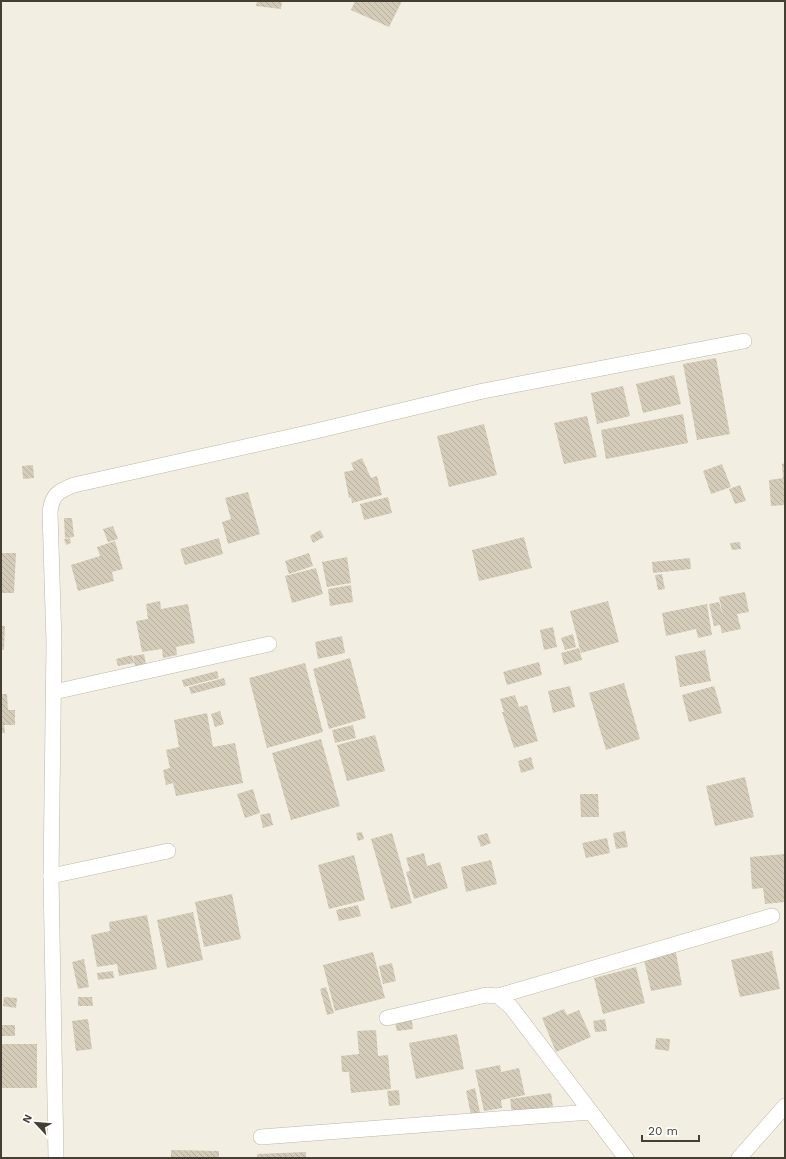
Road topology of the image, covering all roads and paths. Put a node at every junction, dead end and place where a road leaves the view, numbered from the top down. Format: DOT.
graph roads {
  1 [pos="744,341"];
  2 [pos="269,644"];
  3 [pos="54,692"];
  4 [pos="168,852"];
  5 [pos="51,876"];
  6 [pos="772,916"];
  7 [pos="498,996"];
  8 [pos="387,1018"];
  9 [pos="785,1106"];
  10 [pos="591,1112"];
  11 [pos="261,1137"];
  12 [pos="56,1158"];
  13 [pos="626,1158"];
  14 [pos="739,1158"];
  1 -- 3 [label="street"];
  2 -- 3 [label="street"];
  3 -- 5 [label="street"];
  4 -- 5 [label="street"];
  5 -- 12 [label="street"];
  6 -- 7 [label="street"];
  7 -- 8 [label="street"];
  7 -- 10 [label="street"];
  9 -- 14 [label="street"];
  10 -- 11 [label="street"];
  10 -- 13 [label="street"];
}
